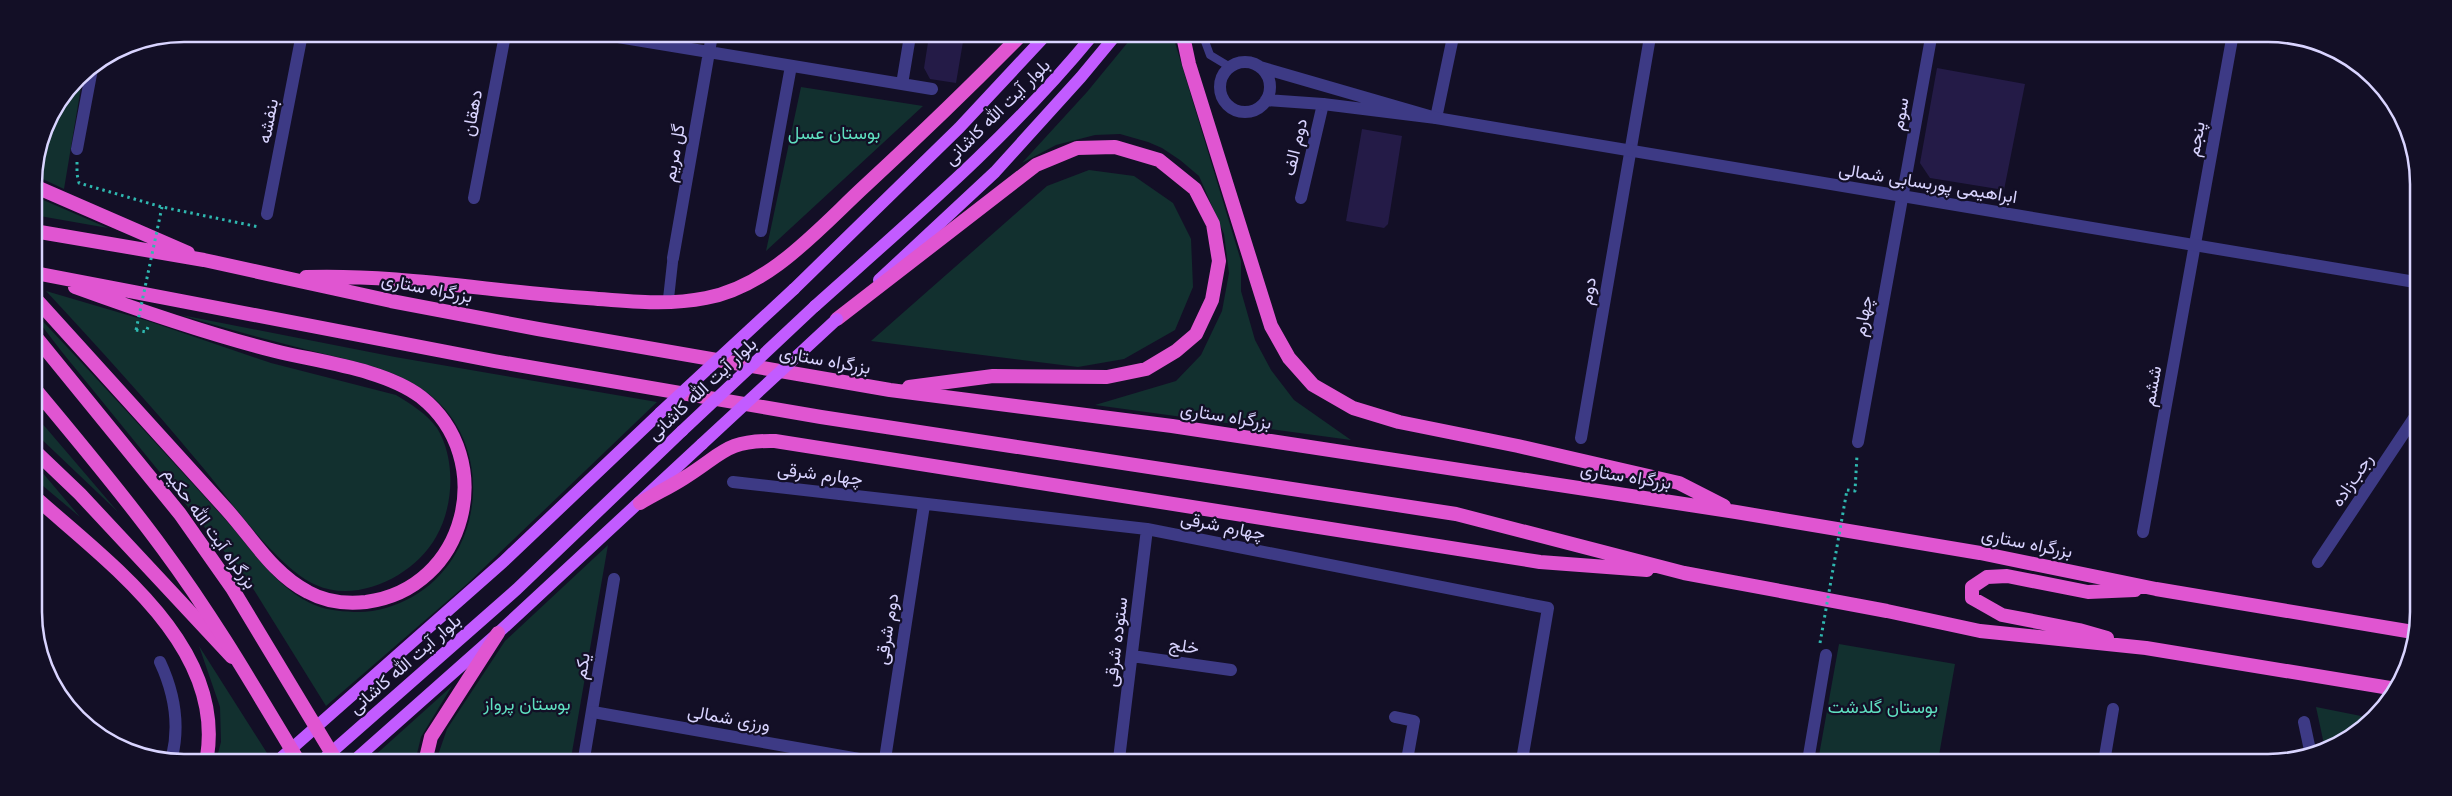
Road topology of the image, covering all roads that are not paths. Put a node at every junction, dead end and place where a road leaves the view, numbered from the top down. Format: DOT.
graph roads {
  1 [pos="300,42"];
  2 [pos="503,42"];
  3 [pos="646,42"];
  4 [pos="711,42"];
  5 [pos="909,42"];
  6 [pos="1014,42"];
  7 [pos="1039,42"];
  8 [pos="1087,42"];
  9 [pos="1110,42"];
  10 [pos="1184,42"];
  11 [pos="1205,42"];
  12 [pos="1452,42"];
  13 [pos="1649,42"];
  14 [pos="1930,42"];
  15 [pos="2231,42"];
  16 [pos="709,53"];
  17 [pos="791,66"];
  18 [pos="1230,67"];
  19 [pos="1260,67"];
  20 [pos="90,79"];
  21 [pos="902,84"];
  22 [pos="932,89"];
  23 [pos="1266,100"];
  24 [pos="1323,104"];
  25 [pos="1436,118"];
  26 [pos="77,149"];
  27 [pos="1630,151"];
  28 [pos="43,190"];
  29 [pos="1902,196"];
  30 [pos="474,198"];
  31 [pos="1301,198"];
  32 [pos="268,214"];
  33 [pos="761,232"];
  34 [pos="43,233"];
  35 [pos="2195,245"];
  36 [pos="673,258"];
  37 [pos="204,260"];
  38 [pos="43,274"];
  39 [pos="43,276"];
  40 [pos="286,277"];
  41 [pos="2410,281"];
  42 [pos="668,303"];
  43 [pos="43,307"];
  44 [pos="837,319"];
  45 [pos="43,345"];
  46 [pos="890,390"];
  47 [pos="42,398"];
  48 [pos="2410,424"];
  49 [pos="1581,438"];
  50 [pos="1858,442"];
  51 [pos="42,458"];
  52 [pos="733,482"];
  53 [pos="640,503"];
  54 [pos="42,504"];
  55 [pos="924,505"];
  56 [pos="1736,512"];
  57 [pos="1147,529"];
  58 [pos="2143,532"];
  59 [pos="2318,562"];
  60 [pos="1684,573"];
  61 [pos="614,579"];
  62 [pos="2156,589"];
  63 [pos="2408,631"];
  64 [pos="498,634"];
  65 [pos="2146,648"];
  66 [pos="1826,655"];
  67 [pos="1132,656"];
  68 [pos="160,662"];
  69 [pos="239,665"];
  70 [pos="1231,670"];
  71 [pos="2387,688"];
  72 [pos="2113,709"];
  73 [pos="593,712"];
  74 [pos="1395,717"];
  75 [pos="2304,722"];
  76 [pos="2309,747"];
  77 [pos="173,753"];
  78 [pos="1408,753"];
  79 [pos="1523,753"];
  80 [pos="1809,753"];
  81 [pos="2106,753"];
  82 [pos="208,754"];
  83 [pos="285,754"];
  84 [pos="294,754"];
  85 [pos="331,754"];
  86 [pos="332,754"];
  87 [pos="362,754"];
  88 [pos="427,754"];
  89 [pos="585,754"];
  90 [pos="829,754"];
  91 [pos="886,754"];
  92 [pos="1120,754"];
  1 -- 32 [label="street, بنفشه"];
  2 -- 30 [label="street, دهقان"];
  3 -- 16 [label="street"];
  4 -- 16 [label="street, گل مریم"];
  5 -- 21 [label="street"];
  6 -- 42 [label="highway"];
  7 -- 83 [label="main road, بلوار آیت الله کاشانی, bridge"];
  8 -- 85 [label="main road, بلوار آیت الله کاشانی, bridge"];
  9 -- 44 [label="main road"];
  10 -- 56 [label="highway"];
  11 -- 18 [label="lane"];
  12 -- 25 [label="street"];
  13 -- 27 [label="street, دوم"];
  14 -- 29 [label="street, سوم"];
  15 -- 35 [label="street, پنجم"];
  16 -- 17 [label="street"];
  16 -- 36 [label="street, گل مریم"];
  17 -- 21 [label="street"];
  17 -- 33 [label="street"];
  18 -- 19 [label="street"];
  18 -- 23 [label="street"];
  19 -- 23 [label="street"];
  19 -- 25 [label="street, ابراهیمی پوربسابی شمالی"];
  20 -- 26 [label="street"];
  21 -- 22 [label="street"];
  23 -- 24 [label="street, ابراهیمی پوربسابی شمالی"];
  24 -- 25 [label="street, ابراهیمی پوربسابی شمالی"];
  24 -- 31 [label="street, دوم الف"];
  25 -- 27 [label="street, ابراهیمی پوربسابی شمالی"];
  27 -- 29 [label="street, ابراهیمی پوربسابی شمالی"];
  27 -- 49 [label="street, دوم"];
  28 -- 37 [label="highway"];
  29 -- 35 [label="street, ابراهیمی پوربسابی شمالی"];
  29 -- 50 [label="street, چهارم"];
  34 -- 37 [label="highway, بزرگراه ستاری"];
  35 -- 41 [label="street, ابراهیمی پوربسابی شمالی"];
  35 -- 58 [label="street, ششم"];
  36 -- 42 [label="street"];
  37 -- 40 [label="highway, بزرگراه ستاری"];
  38 -- 60 [label="highway"];
  39 -- 43 [label="highway"];
  40 -- 42 [label="highway"];
  40 -- 46 [label="highway, بزرگراه ستاری"];
  44 -- 46 [label="highway"];
  44 -- 53 [label="main road, bridge"];
  45 -- 86 [label="highway, بزرگراه آیت الله حکیم, bridge"];
  46 -- 56 [label="highway, بزرگراه ستاری"];
  47 -- 69 [label="highway, bridge"];
  48 -- 59 [label="street, رجب‌زاده"];
  51 -- 69 [label="highway"];
  52 -- 55 [label="street, چهارم شرقی"];
  53 -- 60 [label="highway"];
  53 -- 64 [label="main road"];
  54 -- 82 [label="highway"];
  55 -- 57 [label="street, چهارم شرقی"];
  55 -- 91 [label="street, دوم شرقی"];
  56 -- 62 [label="highway, بزرگراه ستاری"];
  57 -- 67 [label="street, ستوده شرقی"];
  57 -- 79 [label="street, چهارم شرقی"];
  60 -- 65 [label="highway"];
  61 -- 73 [label="street, یکم"];
  62 -- 63 [label="highway, بزرگراه ستاری"];
  62 -- 65 [label="highway"];
  64 -- 87 [label="main road"];
  64 -- 88 [label="highway"];
  65 -- 71 [label="highway"];
  66 -- 80 [label="street"];
  67 -- 70 [label="street, خلج"];
  67 -- 92 [label="street, ستوده شرقی"];
  68 -- 77 [label="street"];
  69 -- 84 [label="highway, bridge"];
  72 -- 81 [label="street"];
  73 -- 89 [label="street, یکم"];
  73 -- 90 [label="street, ورزی شمالی"];
  74 -- 78 [label="street"];
  75 -- 76 [label="street"];
}
